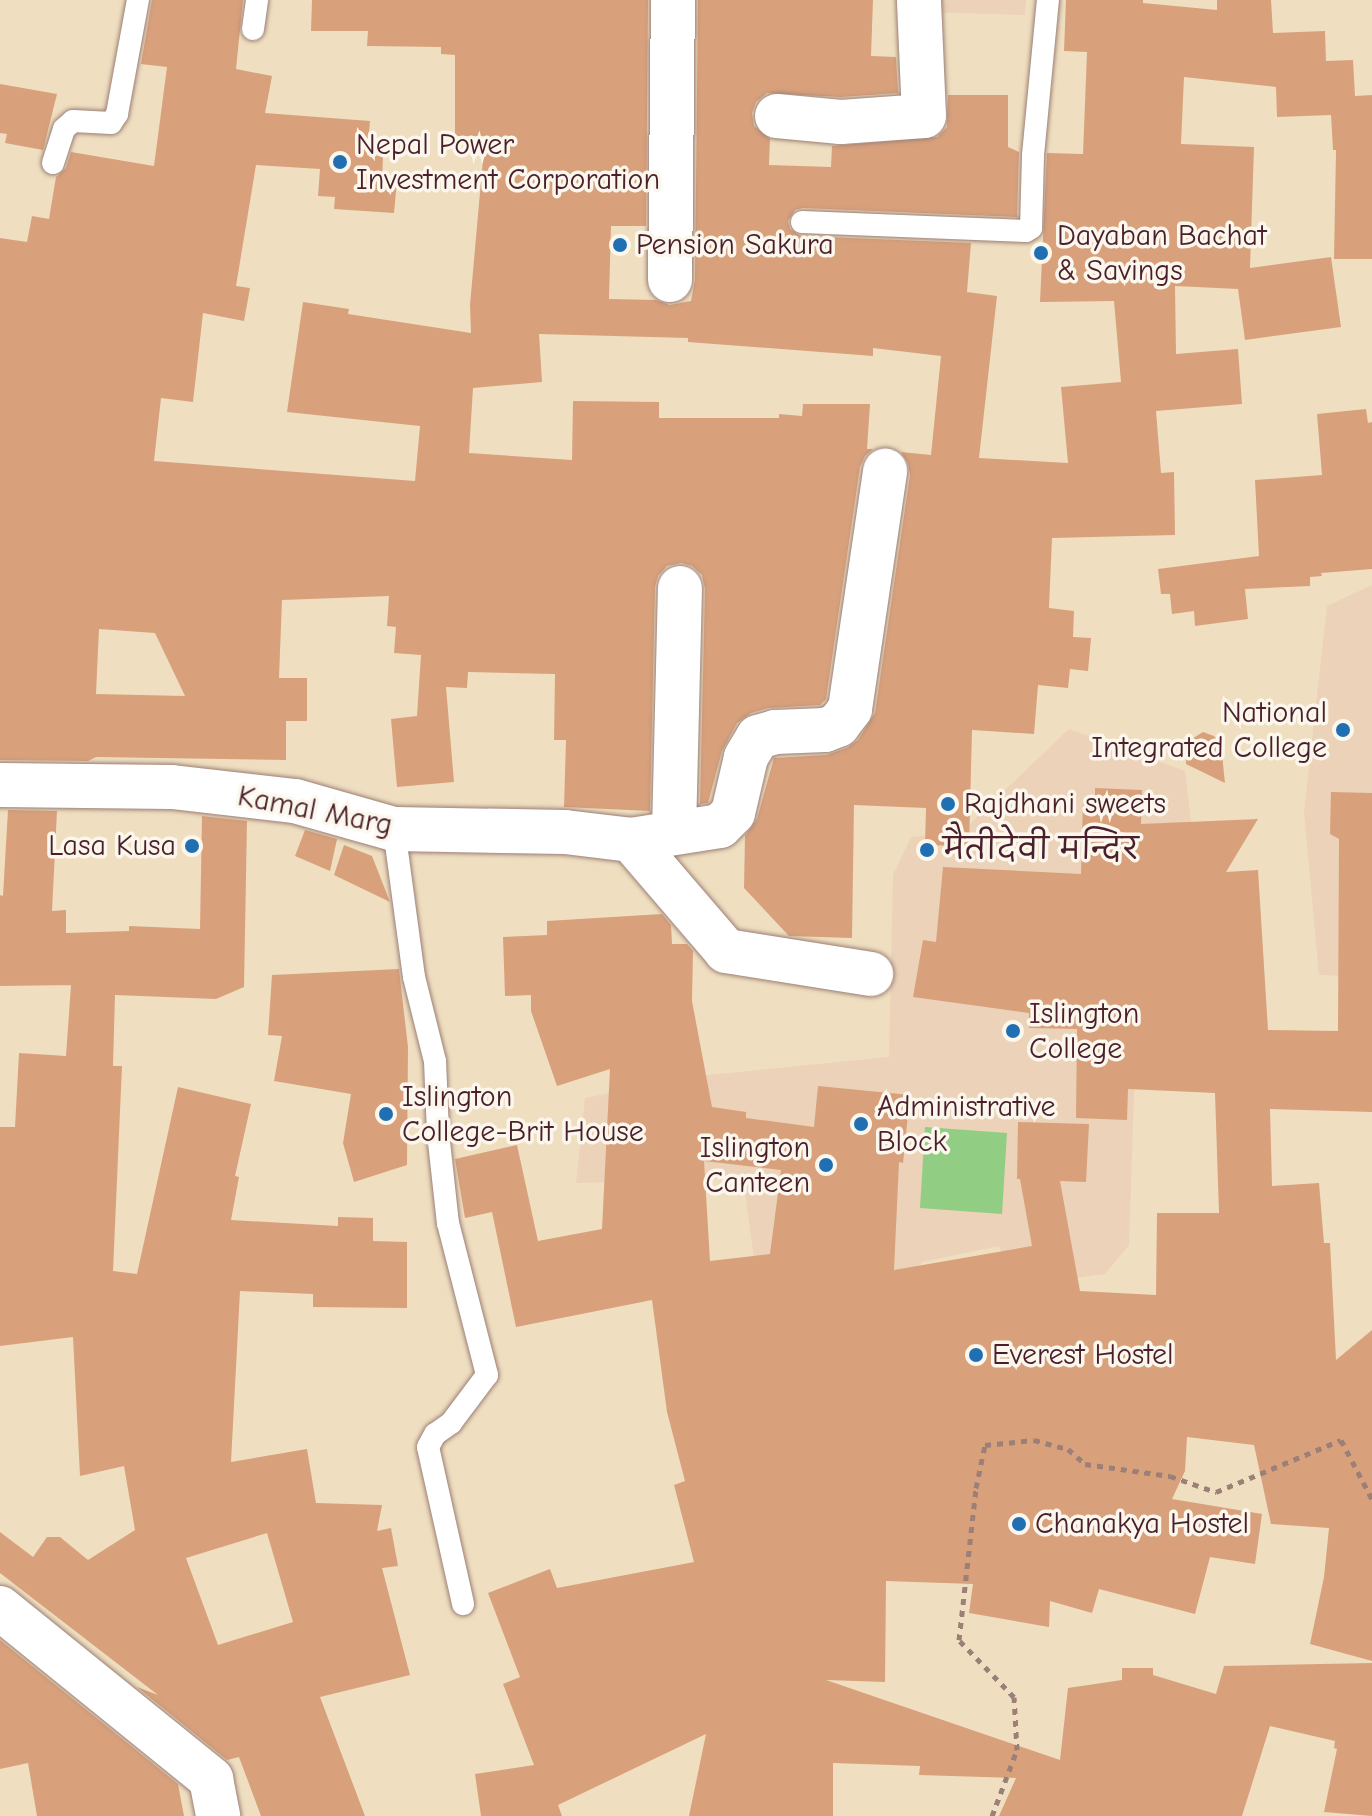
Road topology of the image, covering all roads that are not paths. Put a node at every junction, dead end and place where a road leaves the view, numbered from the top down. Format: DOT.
graph roads {
  1 [pos="138,0"];
  2 [pos="257,0"];
  3 [pos="673,0"];
  4 [pos="919,0"];
  5 [pos="1048,0"];
  6 [pos="253,29"];
  7 [pos="777,116"];
  8 [pos="53,163"];
  9 [pos="802,222"];
  10 [pos="670,280"];
  11 [pos="885,471"];
  12 [pos="680,588"];
  13 [pos="0,785"];
  14 [pos="394,829"];
  15 [pos="674,832"];
  16 [pos="631,840"];
  17 [pos="871,974"];
  18 [pos="463,1604"];
  19 [pos="0,1608"];
  20 [pos="217,1816"];
  1 -- 8 [label="lane"];
  2 -- 6 [label="lane"];
  3 -- 10 [label="street"];
  4 -- 7 [label="street"];
  5 -- 9 [label="lane"];
  11 -- 15 [label="street, Kamal Marg"];
  12 -- 15 [label="street"];
  13 -- 14 [label="street, Kamal Marg"];
  14 -- 16 [label="street, Kamal Marg"];
  14 -- 18 [label="lane"];
  15 -- 16 [label="street, Kamal Marg"];
  16 -- 17 [label="street"];
  19 -- 20 [label="street"];
}
